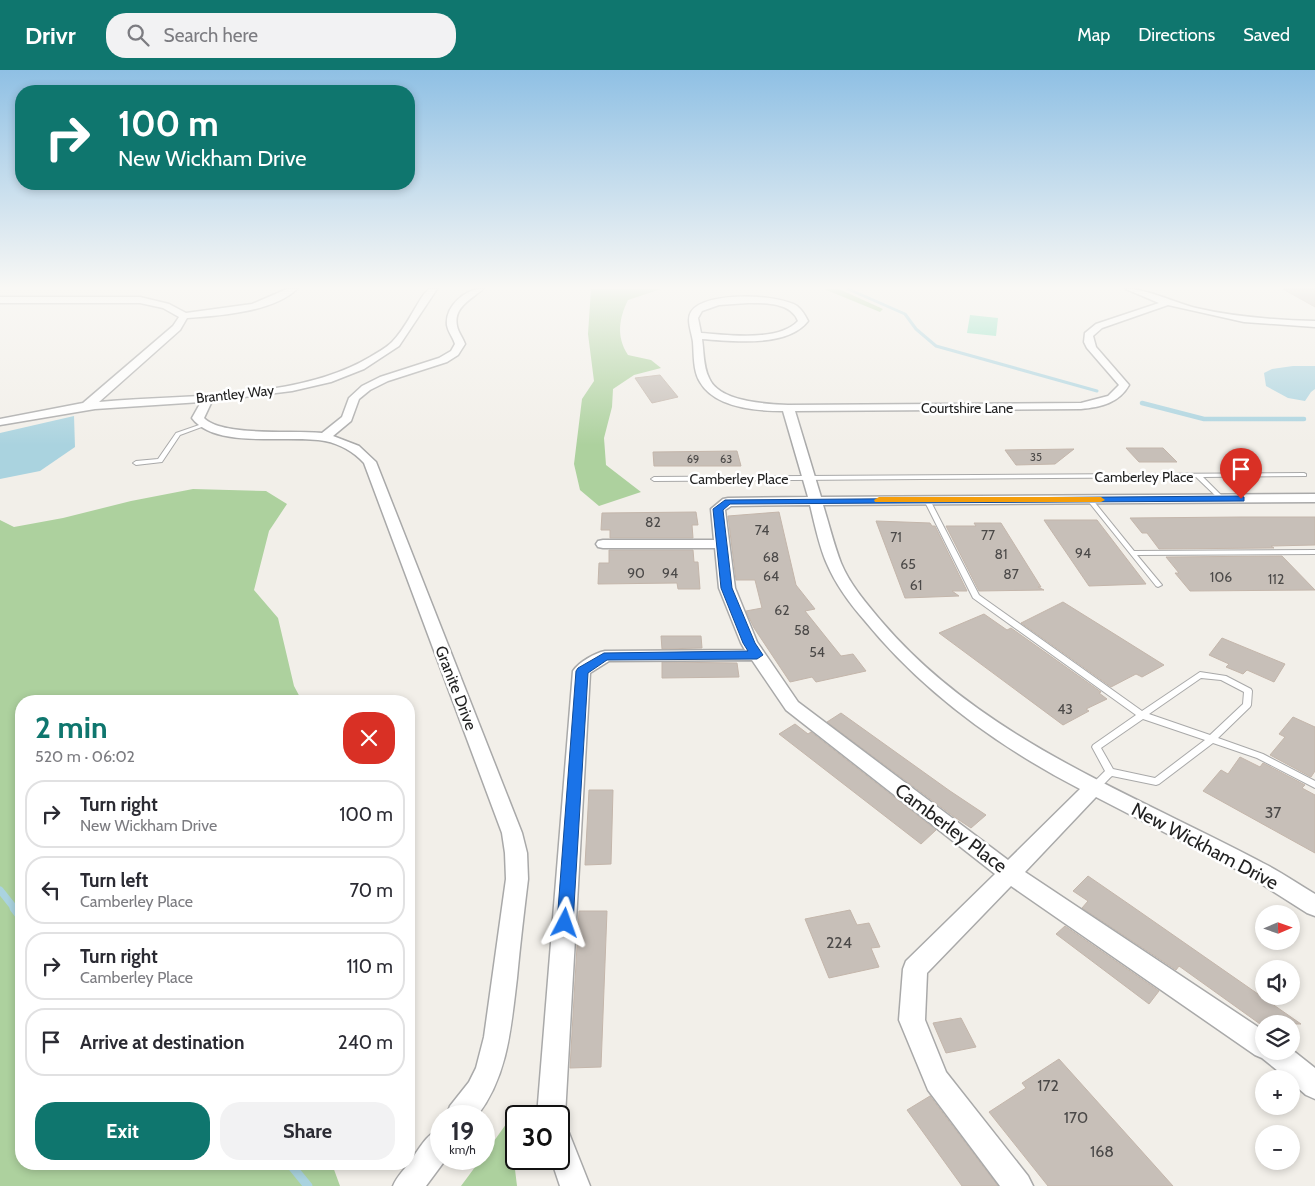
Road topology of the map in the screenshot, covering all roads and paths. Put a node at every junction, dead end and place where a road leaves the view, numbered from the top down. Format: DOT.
graph roads {
  1 [pos="161,341"];
  2 [pos="398,341"];
  3 [pos="459,341"];
  4 [pos="698,341"];
  5 [pos="1088,341"];
  6 [pos="209,398"];
  7 [pos="88,406"];
  8 [pos="788,408"];
  9 [pos="0,422"];
  10 [pos="204,425"];
  11 [pos="324,437"];
  12 [pos="136,463"];
  13 [pos="1304,475"];
  14 [pos="1199,477"];
  15 [pos="654,479"];
  16 [pos="808,479"];
  17 [pos="1315,498"];
  18 [pos="1222,499"];
  19 [pos="814,500"];
  20 [pos="927,500"];
  21 [pos="1090,500"];
  22 [pos="603,544"];
  23 [pos="722,544"];
  24 [pos="1315,552"];
  25 [pos="1132,553"];
  26 [pos="1158,585"];
  27 [pos="757,655"];
  28 [pos="1142,715"];
  29 [pos="1211,740"];
  30 [pos="1102,780"];
  31 [pos="1315,785"];
  32 [pos="1011,874"];
  33 [pos="1315,906"];
  34 [pos="1255,1040"];
  35 [pos="1285,1060"];
  36 [pos="1315,1086"];
  37 [pos="469,1105"];
  38 [pos="553,1105"];
  39 [pos="430,1157"];
  40 [pos="569,1170"];
  41 [pos="408,1186"];
  42 [pos="575,1186"];
  43 [pos="1018,1186"];
  1 -- 7 [label="street"];
  2 -- 6 [label="street, Brantley Way"];
  3 -- 11 [label="street"];
  4 -- 8 [label="street, Courtshire Lane"];
  5 -- 8 [label="street, Courtshire Lane"];
  6 -- 7 [label="street, Brantley Way"];
  6 -- 10 [label="street"];
  7 -- 9 [label="street, Brantley Way"];
  8 -- 16 [label="street, New Wickham Drive"];
  10 -- 11 [label="street, Granite Drive"];
  10 -- 12 [label="lane"];
  11 -- 37 [label="street, Granite Drive"];
  13 -- 14 [label="lane, Camberley Place"];
  14 -- 16 [label="lane, Camberley Place"];
  14 -- 18 [label="lane"];
  15 -- 16 [label="lane, Camberley Place"];
  16 -- 19 [label="street, New Wickham Drive"];
  17 -- 18 [label="street, Camberley Place"];
  18 -- 21 [label="street, Camberley Place"];
  19 -- 20 [label="street, Camberley Place"];
  19 -- 23 [label="street, Camberley Place"];
  19 -- 30 [label="street, New Wickham Drive"];
  20 -- 21 [label="street, Camberley Place"];
  20 -- 28 [label="lane"];
  21 -- 25 [label="lane"];
  22 -- 23 [label="street"];
  23 -- 27 [label="street, Camberley Place"];
  24 -- 25 [label="lane"];
  25 -- 26 [label="lane"];
  27 -- 32 [label="street, Camberley Place"];
  27 -- 38 [label="street"];
  28 -- 29 [label="lane"];
  28 -- 29 [label="lane"];
  28 -- 30 [label="lane"];
  29 -- 30 [label="lane"];
  29 -- 31 [label="lane"];
  30 -- 32 [label="street"];
  30 -- 33 [label="street, New Wickham Drive"];
  32 -- 34 [label="street, Camberley Place"];
  32 -- 43 [label="street"];
  35 -- 36 [label="street"];
  39 -- 41 [label="street"];
  40 -- 42 [label="street"];
}
